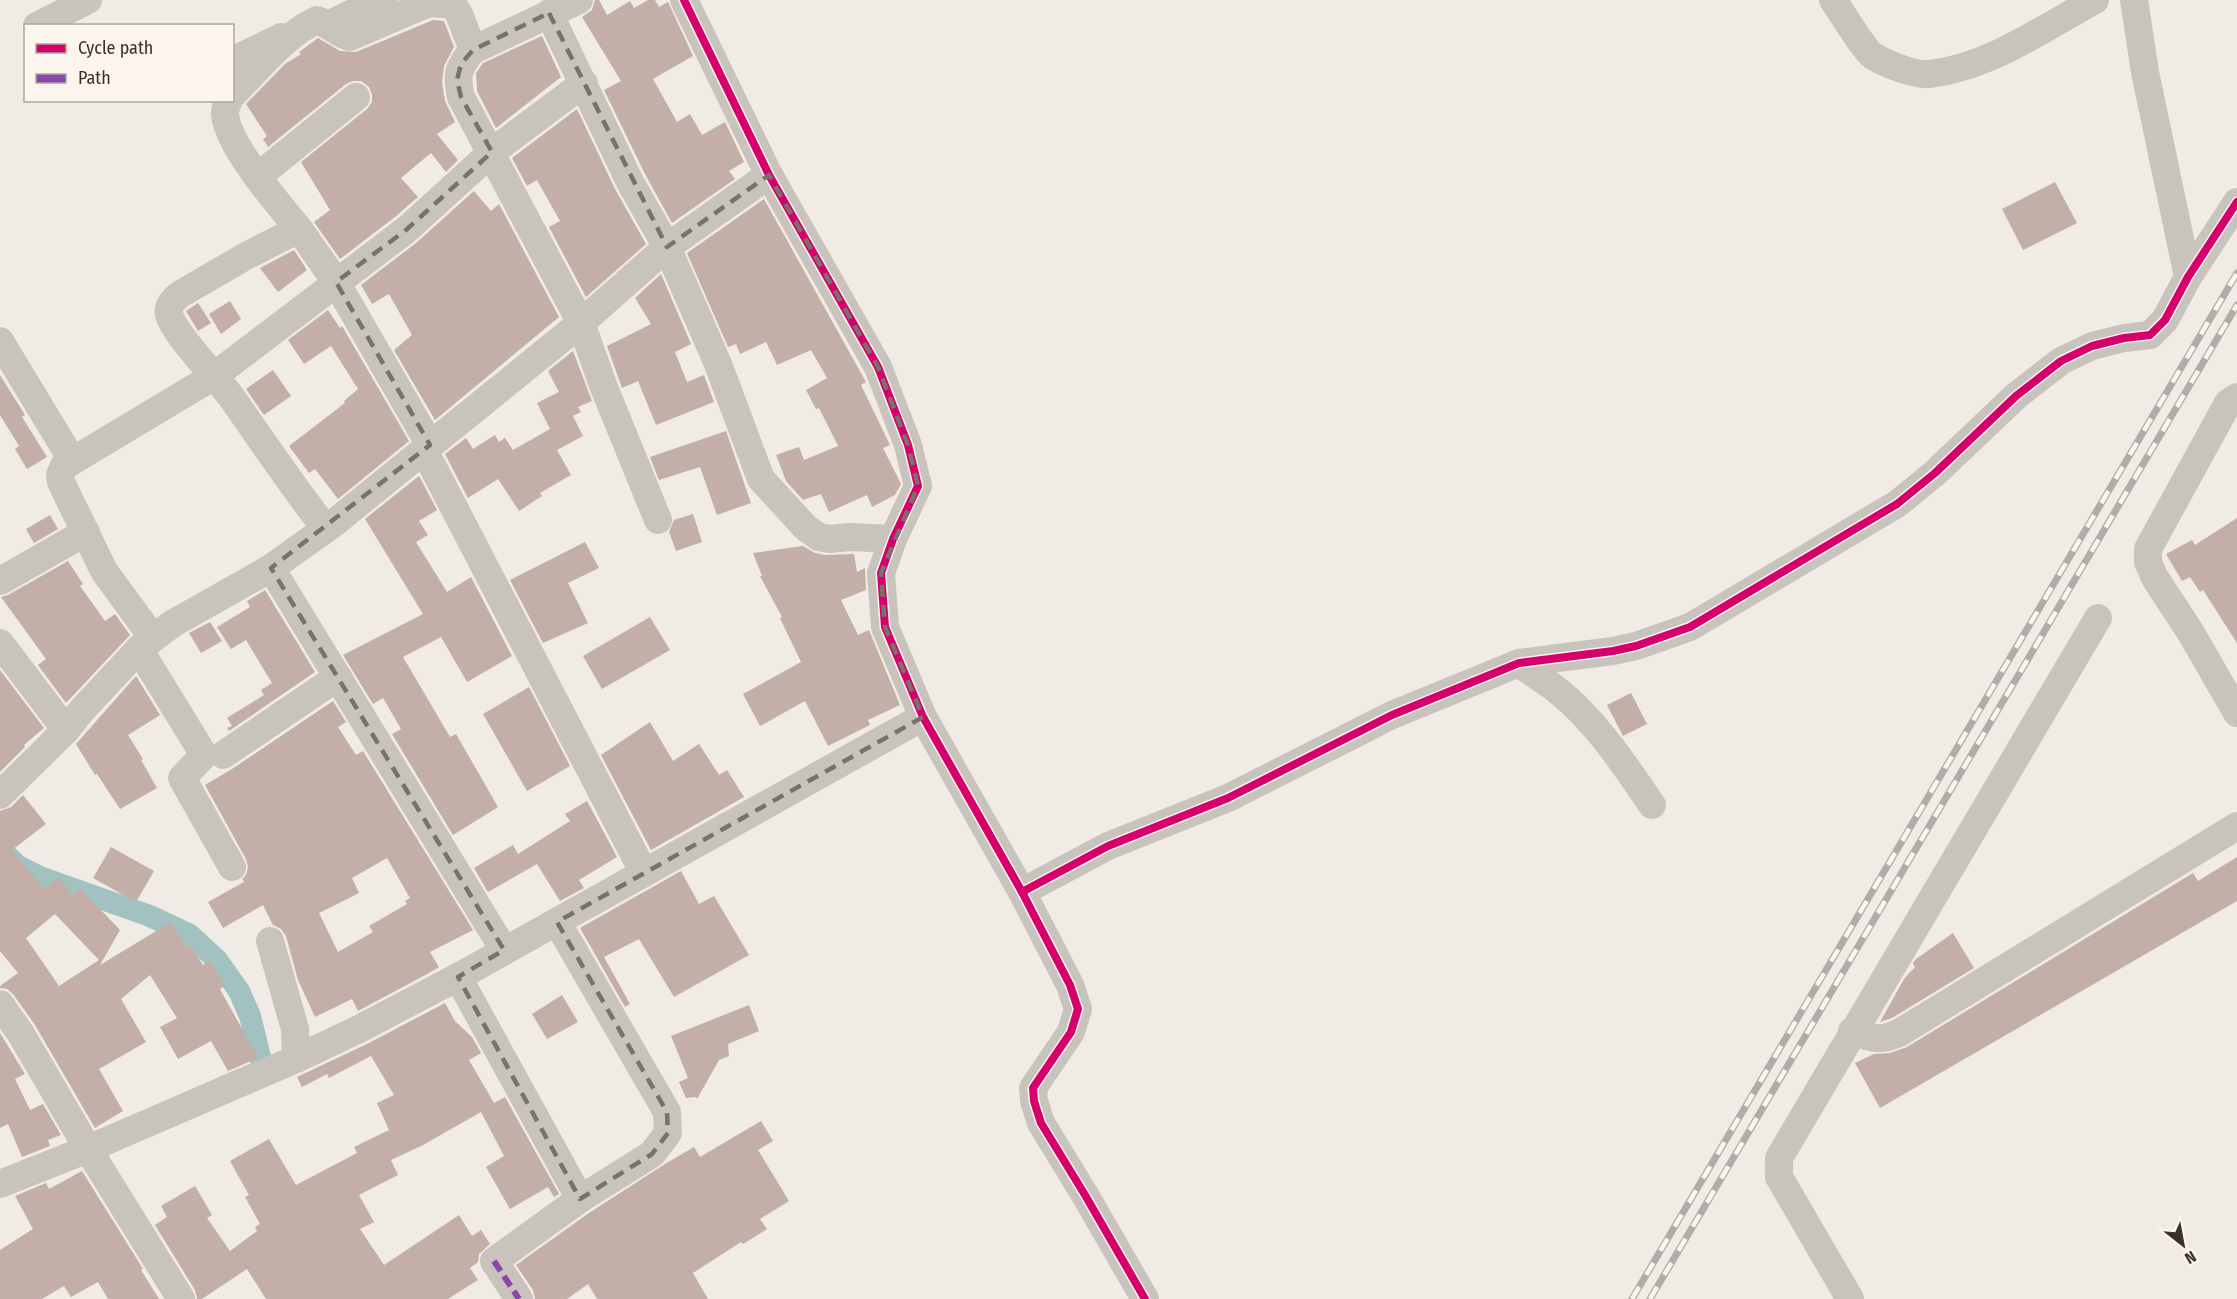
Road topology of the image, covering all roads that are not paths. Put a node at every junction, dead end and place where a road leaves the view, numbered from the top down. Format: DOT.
graph roads {
  1 [pos="88,0"];
  2 [pos="384,0"];
  3 [pos="579,0"];
  4 [pos="684,0"];
  5 [pos="1833,0"];
  6 [pos="2095,0"];
  7 [pos="2134,0"];
  8 [pos="549,13"];
  9 [pos="330,16"];
  10 [pos="41,24"];
  11 [pos="473,50"];
  12 [pos="234,60"];
  13 [pos="584,83"];
  14 [pos="234,93"];
  15 [pos="356,97"];
  16 [pos="228,102"];
  17 [pos="492,152"];
  18 [pos="769,175"];
  19 [pos="257,177"];
  20 [pos="2237,202"];
  21 [pos="299,229"];
  22 [pos="667,247"];
  23 [pos="2188,277"];
  24 [pos="336,282"];
  25 [pos="581,323"];
  26 [pos="0,341"];
  27 [pos="214,376"];
  28 [pos="2237,397"];
  29 [pos="427,447"];
  30 [pos="72,460"];
  31 [pos="658,519"];
  32 [pos="326,529"];
  33 [pos="86,532"];
  34 [pos="893,539"];
  35 [pos="271,568"];
  36 [pos="0,581"];
  37 [pos="2097,618"];
  38 [pos="0,643"];
  39 [pos="146,644"];
  40 [pos="1519,663"];
  41 [pos="338,677"];
  42 [pos="2237,713"];
  43 [pos="923,717"];
  44 [pos="66,730"];
  45 [pos="223,755"];
  46 [pos="0,795"];
  47 [pos="1652,805"];
  48 [pos="2237,826"];
  49 [pos="232,867"];
  50 [pos="644,873"];
  51 [pos="1022,892"];
  52 [pos="557,922"];
  53 [pos="270,940"];
  54 [pos="504,950"];
  55 [pos="458,977"];
  56 [pos="0,1004"];
  57 [pos="1852,1031"];
  58 [pos="296,1059"];
  59 [pos="88,1149"];
  60 [pos="0,1184"];
  61 [pos="580,1200"];
  62 [pos="181,1299"];
  63 [pos="519,1299"];
  64 [pos="1144,1299"];
  65 [pos="1850,1299"];
  1 -- 10 [label="street"];
  2 -- 9 [label="street"];
  3 -- 8 [label="street"];
  4 -- 18 [label="street"];
  5 -- 6 [label="street"];
  7 -- 23 [label="street"];
  8 -- 11 [label="street"];
  8 -- 13 [label="street"];
  9 -- 11 [label="street"];
  9 -- 12 [label="street"];
  9 -- 14 [label="street"];
  11 -- 17 [label="street"];
  13 -- 17 [label="street"];
  13 -- 22 [label="street"];
  15 -- 19 [label="street"];
  16 -- 19 [label="street"];
  17 -- 24 [label="street"];
  17 -- 25 [label="street"];
  18 -- 22 [label="street"];
  18 -- 34 [label="street"];
  19 -- 21 [label="street"];
  20 -- 23 [label="street"];
  21 -- 24 [label="street"];
  21 -- 27 [label="street"];
  22 -- 25 [label="street"];
  22 -- 34 [label="street"];
  23 -- 40 [label="street"];
  24 -- 27 [label="street"];
  24 -- 29 [label="street"];
  25 -- 29 [label="street"];
  25 -- 31 [label="street"];
  26 -- 30 [label="street"];
  27 -- 30 [label="street"];
  27 -- 32 [label="street"];
  28 -- 42 [label="street"];
  29 -- 32 [label="street"];
  29 -- 50 [label="street"];
  30 -- 33 [label="street"];
  32 -- 35 [label="street"];
  33 -- 36 [label="street"];
  33 -- 39 [label="street"];
  34 -- 43 [label="street"];
  35 -- 39 [label="street"];
  35 -- 41 [label="street"];
  37 -- 57 [label="street"];
  38 -- 44 [label="street"];
  39 -- 44 [label="street"];
  39 -- 49 [label="street"];
  40 -- 47 [label="street"];
  40 -- 51 [label="street"];
  41 -- 45 [label="street"];
  41 -- 54 [label="street"];
  43 -- 50 [label="street"];
  43 -- 51 [label="street"];
  44 -- 46 [label="street"];
  48 -- 57 [label="street"];
  50 -- 52 [label="street"];
  51 -- 64 [label="street"];
  52 -- 54 [label="street"];
  52 -- 61 [label="street"];
  53 -- 58 [label="street"];
  54 -- 55 [label="street"];
  55 -- 58 [label="street"];
  55 -- 61 [label="street"];
  56 -- 59 [label="street"];
  57 -- 65 [label="street"];
  58 -- 59 [label="street"];
  59 -- 60 [label="street"];
  59 -- 62 [label="street"];
  61 -- 63 [label="street"];
}
